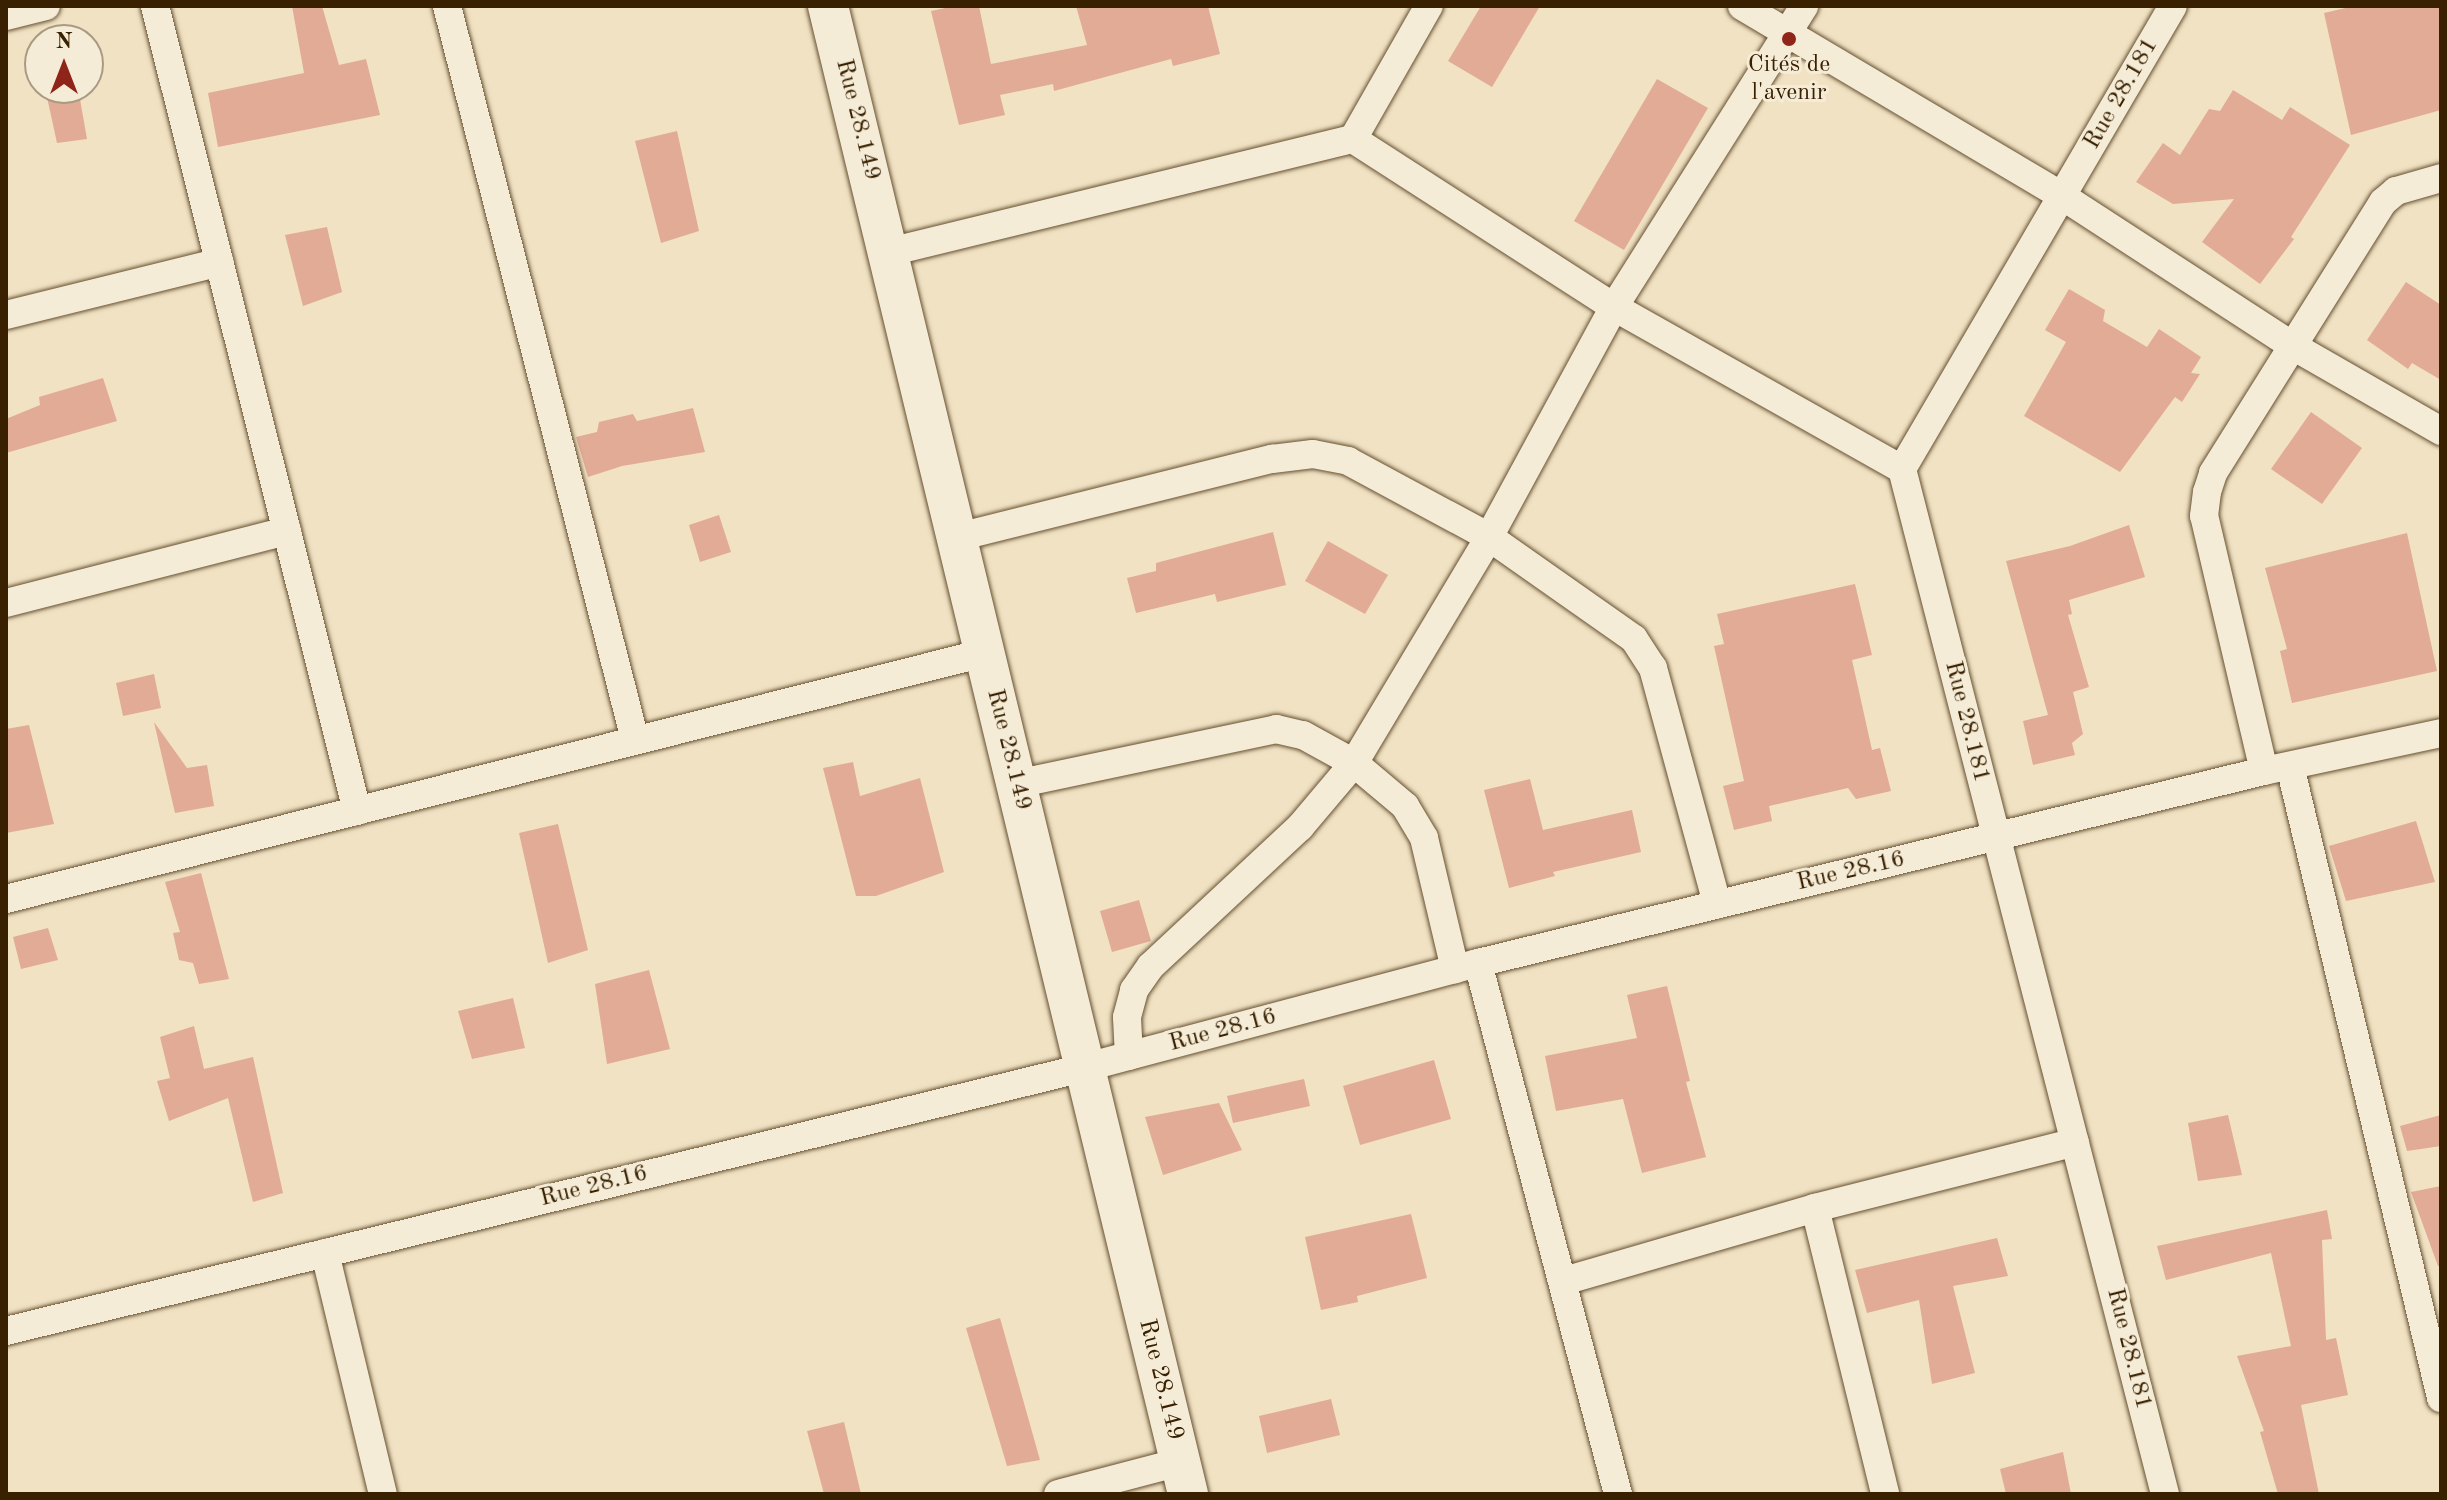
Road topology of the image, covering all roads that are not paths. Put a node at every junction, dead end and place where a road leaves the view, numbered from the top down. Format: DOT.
graph roads {
  1 [pos="46,6"];
  2 [pos="155,6"];
  3 [pos="447,6"];
  4 [pos="828,6"];
  5 [pos="1429,6"];
  6 [pos="1742,6"];
  7 [pos="1804,6"];
  8 [pos="2173,6"];
  9 [pos="6,16"];
  10 [pos="1788,34"];
  11 [pos="1353,139"];
  12 [pos="2441,178"];
  13 [pos="2062,196"];
  14 [pos="889,252"];
  15 [pos="220,262"];
  16 [pos="1614,307"];
  17 [pos="6,315"];
  18 [pos="2293,346"];
  19 [pos="2441,431"];
  20 [pos="1902,469"];
  21 [pos="287,531"];
  22 [pos="958,537"];
  23 [pos="1489,537"];
  24 [pos="6,603"];
  25 [pos="984,653"];
  26 [pos="2441,733"];
  27 [pos="635,740"];
  28 [pos="1354,763"];
  29 [pos="2277,768"];
  30 [pos="1016,784"];
  31 [pos="357,811"];
  32 [pos="1995,837"];
  33 [pos="6,899"];
  34 [pos="1717,904"];
  35 [pos="1466,966"];
  36 [pos="1129,1056"];
  37 [pos="1083,1068"];
  38 [pos="2075,1142"];
  39 [pos="1815,1208"];
  40 [pos="325,1253"];
  41 [pos="1564,1281"];
  42 [pos="6,1331"];
  43 [pos="2441,1398"];
  44 [pos="1184,1478"];
  45 [pos="383,1494"];
  46 [pos="1058,1494"];
  47 [pos="1618,1494"];
  48 [pos="1885,1494"];
  49 [pos="2165,1494"];
  1 -- 9 [label="street"];
  2 -- 15 [label="street"];
  3 -- 27 [label="street"];
  4 -- 14 [label="street, Rue 28.149"];
  5 -- 11 [label="street"];
  6 -- 10 [label="street"];
  7 -- 10 [label="street"];
  8 -- 13 [label="street, Rue 28.181"];
  10 -- 13 [label="street"];
  10 -- 16 [label="street"];
  11 -- 14 [label="street"];
  11 -- 16 [label="street"];
  12 -- 18 [label="street"];
  13 -- 18 [label="street"];
  13 -- 20 [label="street, Rue 28.181"];
  14 -- 22 [label="street, Rue 28.149"];
  15 -- 17 [label="street"];
  15 -- 21 [label="street"];
  16 -- 20 [label="street"];
  16 -- 23 [label="street"];
  18 -- 19 [label="street"];
  18 -- 29 [label="street"];
  20 -- 32 [label="street, Rue 28.181"];
  21 -- 24 [label="street"];
  21 -- 31 [label="street"];
  22 -- 23 [label="street"];
  22 -- 25 [label="street, Rue 28.149"];
  23 -- 28 [label="street"];
  23 -- 34 [label="street"];
  25 -- 27 [label="street"];
  25 -- 30 [label="street, Rue 28.149"];
  26 -- 29 [label="street, Rue 28.16"];
  27 -- 31 [label="street"];
  28 -- 30 [label="street"];
  28 -- 35 [label="street"];
  28 -- 36 [label="street"];
  29 -- 32 [label="street, Rue 28.16"];
  29 -- 43 [label="street"];
  30 -- 37 [label="street, Rue 28.149"];
  31 -- 33 [label="street"];
  32 -- 34 [label="street, Rue 28.16"];
  32 -- 38 [label="street, Rue 28.181"];
  34 -- 35 [label="street, Rue 28.16"];
  35 -- 36 [label="street, Rue 28.16"];
  35 -- 41 [label="street"];
  36 -- 37 [label="street, Rue 28.16"];
  37 -- 40 [label="street, Rue 28.16"];
  37 -- 44 [label="street, Rue 28.149"];
  38 -- 39 [label="street"];
  38 -- 49 [label="street, Rue 28.181"];
  39 -- 41 [label="street"];
  39 -- 48 [label="street"];
  40 -- 42 [label="street, Rue 28.16"];
  40 -- 45 [label="street"];
  41 -- 47 [label="street"];
  44 -- 46 [label="street"];
}
